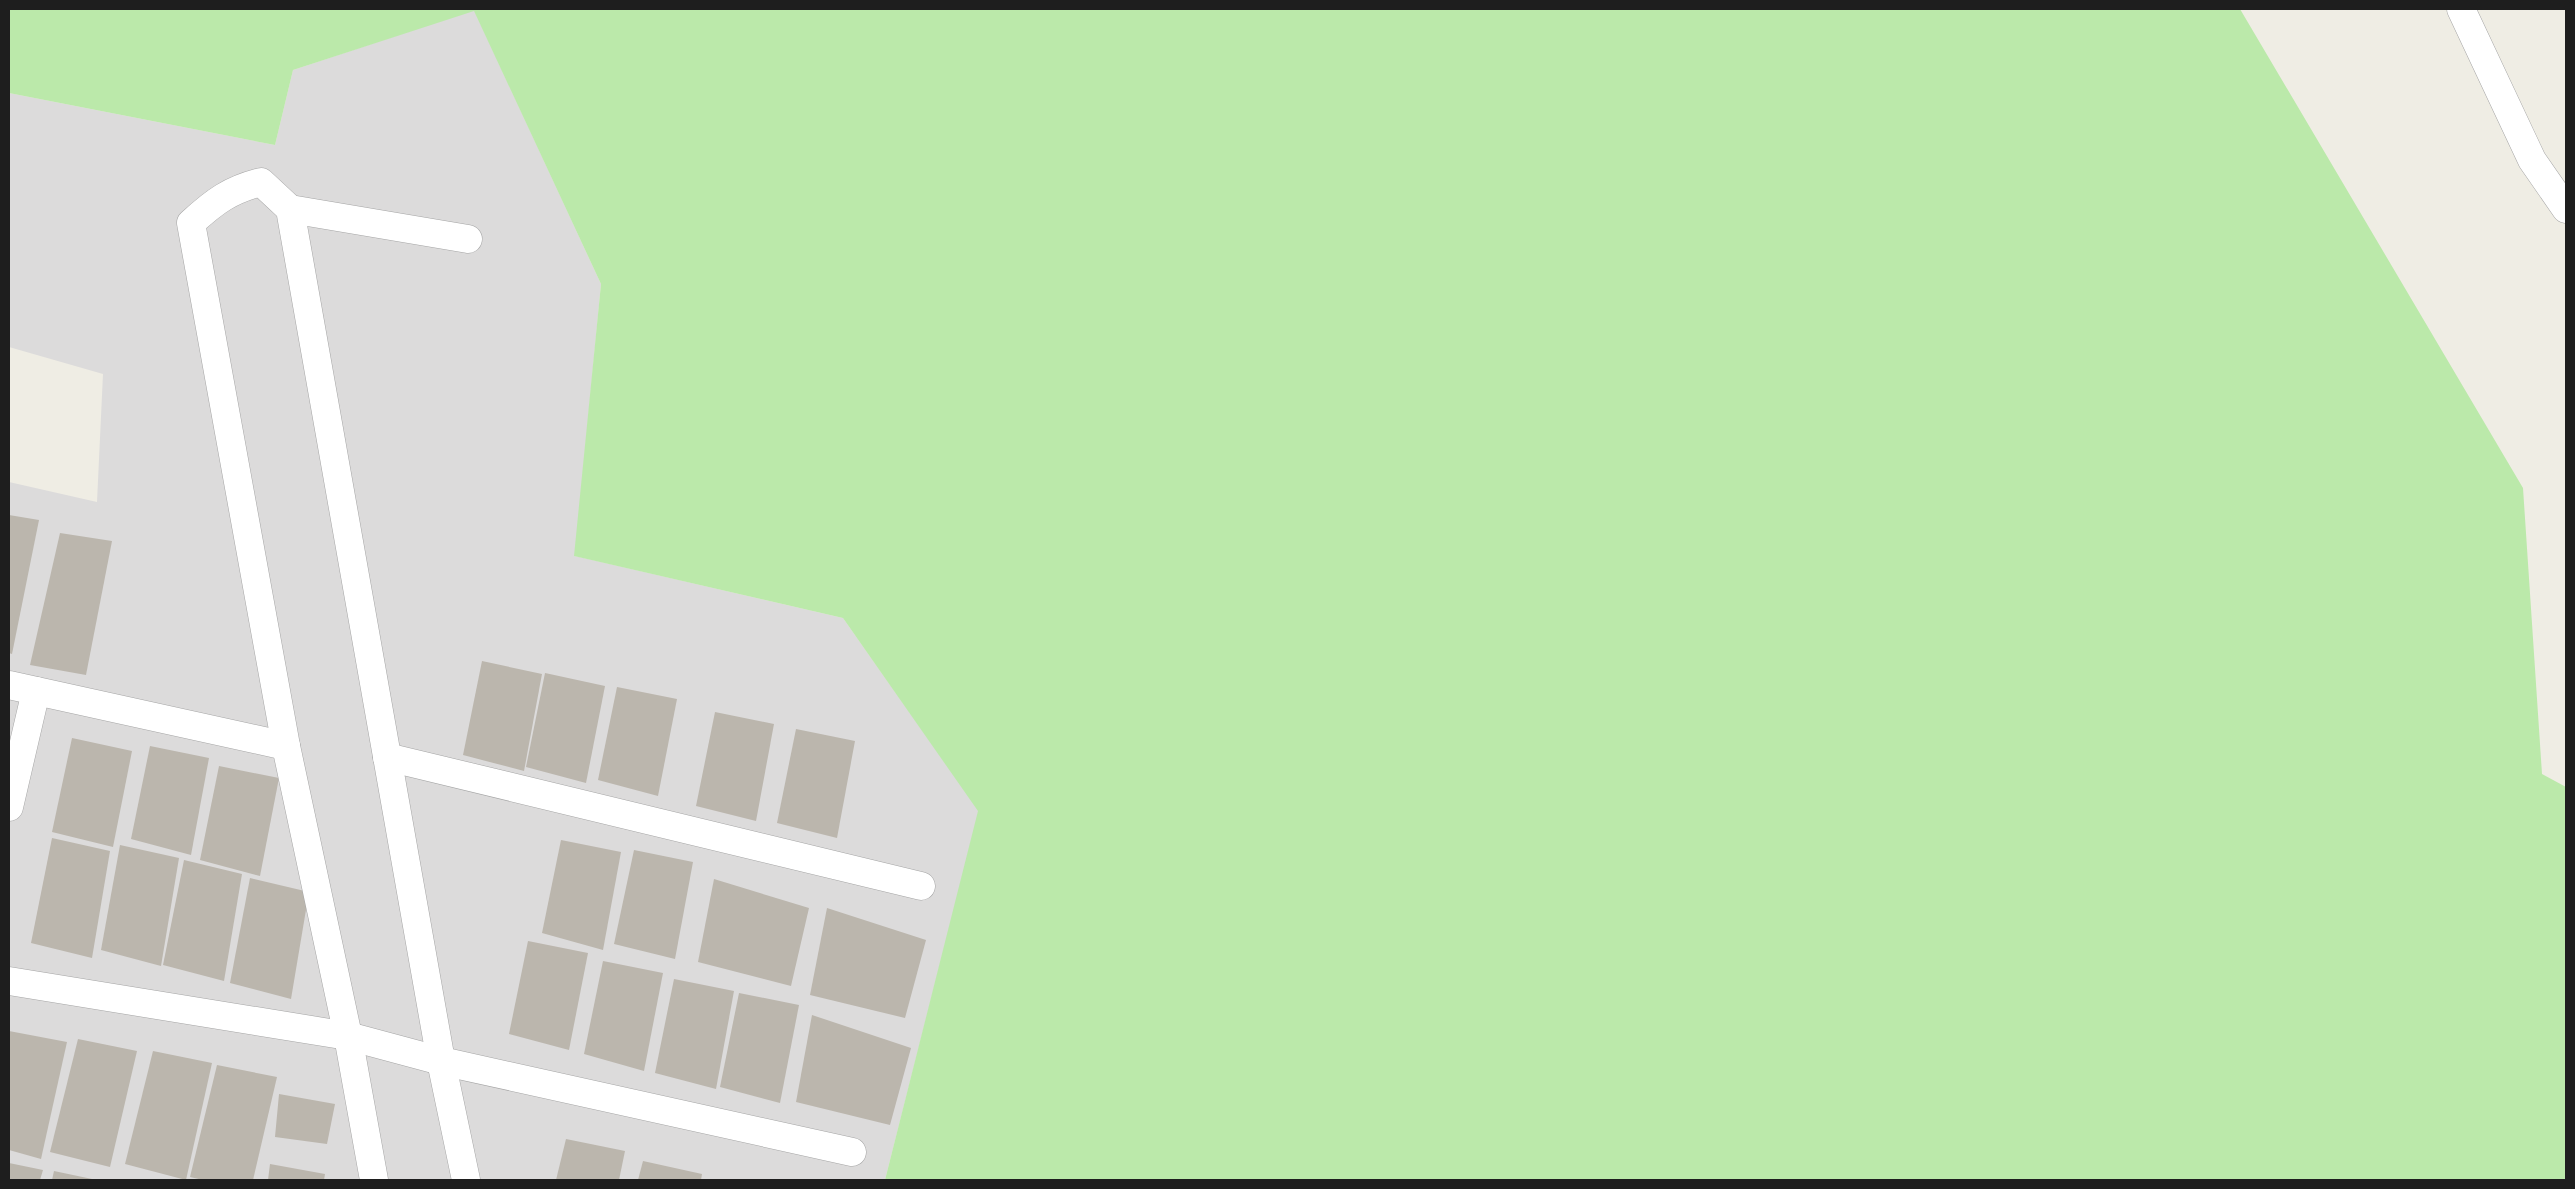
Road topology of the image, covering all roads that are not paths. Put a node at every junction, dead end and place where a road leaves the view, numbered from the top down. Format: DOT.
graph roads {
  1 [pos="2461,9"];
  2 [pos="290,209"];
  3 [pos="2566,209"];
  4 [pos="468,239"];
  5 [pos="9,685"];
  6 [pos="36,691"];
  7 [pos="286,746"];
  8 [pos="387,757"];
  9 [pos="9,807"];
  10 [pos="920,886"];
  11 [pos="9,982"];
  12 [pos="348,1036"];
  13 [pos="441,1061"];
  14 [pos="852,1152"];
  15 [pos="374,1180"];
  16 [pos="466,1180"];
  1 -- 3 [label="street"];
  2 -- 4 [label="street"];
  2 -- 7 [label="street"];
  2 -- 8 [label="street"];
  5 -- 6 [label="street"];
  6 -- 7 [label="street"];
  6 -- 9 [label="street"];
  7 -- 12 [label="street"];
  8 -- 10 [label="street"];
  8 -- 13 [label="street"];
  11 -- 12 [label="street"];
  12 -- 13 [label="street"];
  12 -- 15 [label="street"];
  13 -- 14 [label="street"];
  13 -- 16 [label="street"];
}
